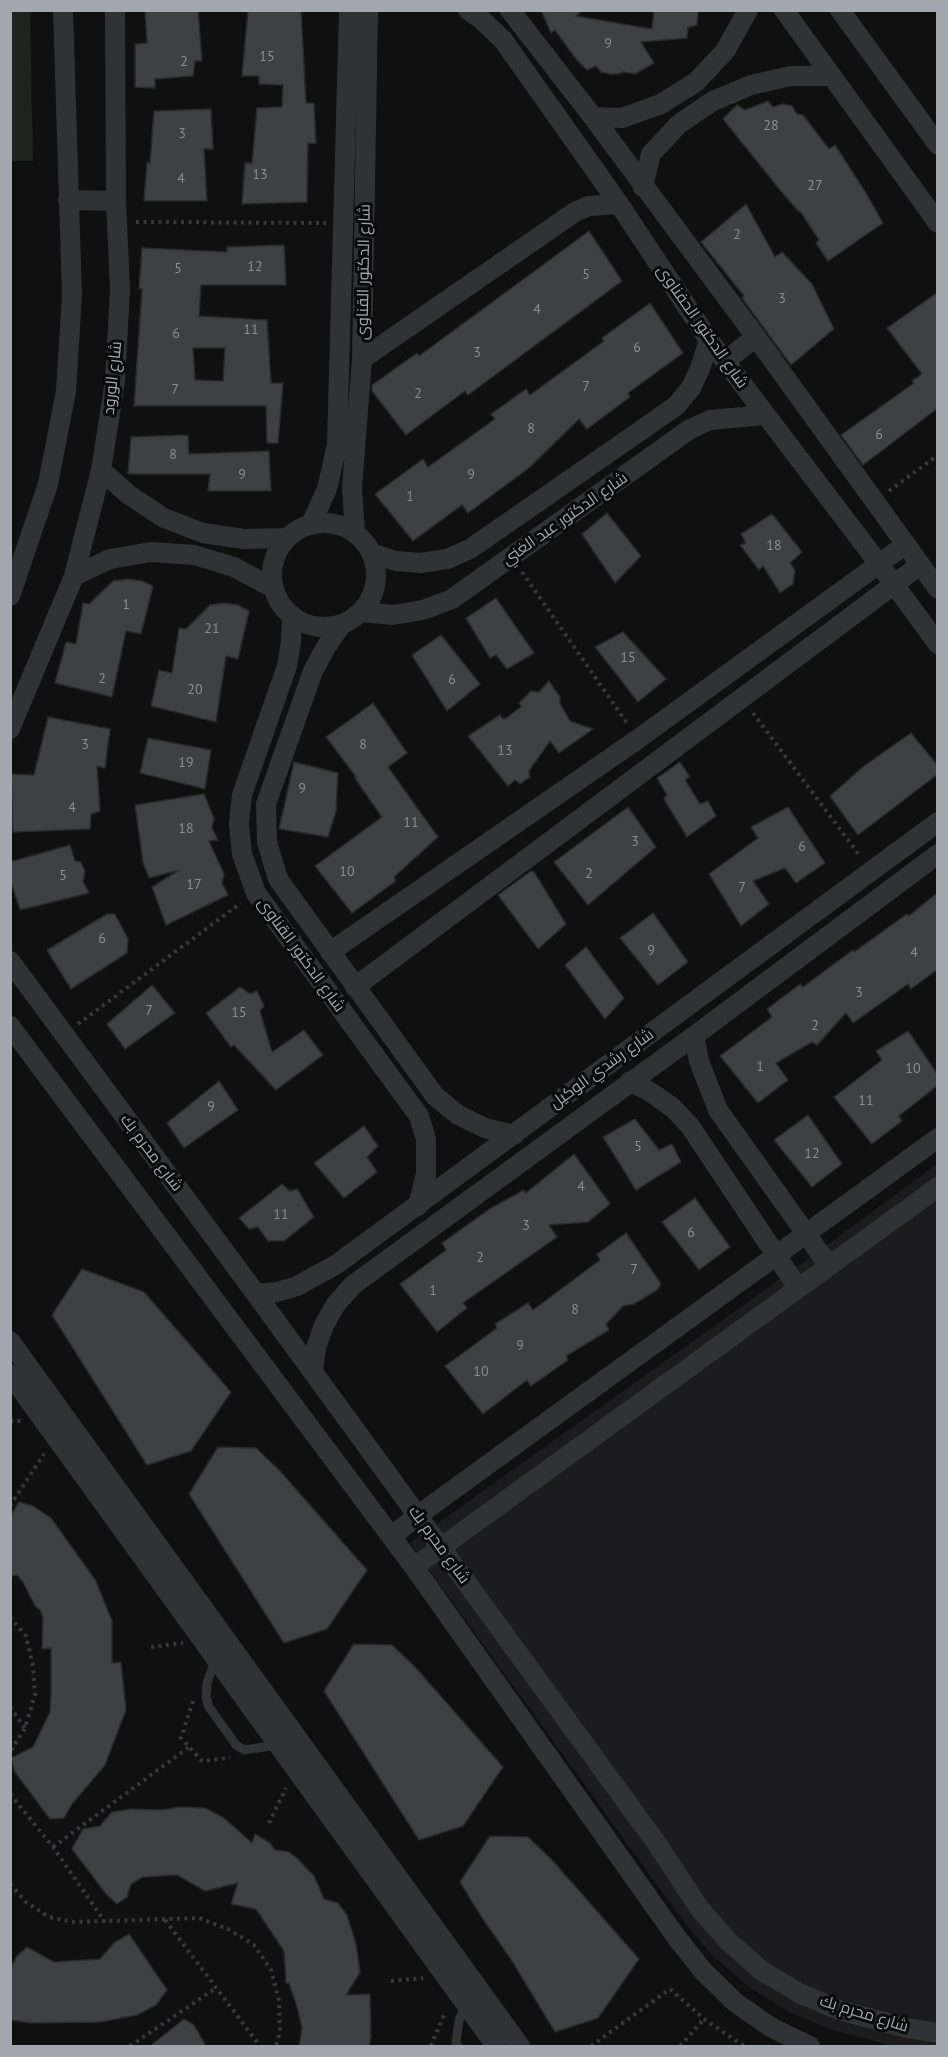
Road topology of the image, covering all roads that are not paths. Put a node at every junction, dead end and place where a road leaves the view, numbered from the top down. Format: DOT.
graph roads {
  1 [pos="63,10"];
  2 [pos="115,10"];
  3 [pos="349,10"];
  4 [pos="368,10"];
  5 [pos="468,10"];
  6 [pos="510,10"];
  7 [pos="748,10"];
  8 [pos="784,10"];
  9 [pos="840,10"];
  10 [pos="831,76"];
  11 [pos="593,117"];
  12 [pos="938,145"];
  13 [pos="643,187"];
  14 [pos="68,200"];
  15 [pos="116,201"];
  16 [pos="619,204"];
  17 [pos="938,223"];
  18 [pos="756,338"];
  19 [pos="709,339"];
  20 [pos="362,359"];
  21 [pos="725,361"];
  22 [pos="765,416"];
  23 [pos="101,470"];
  24 [pos="311,524"];
  25 [pos="356,533"];
  26 [pos="287,538"];
  27 [pos="905,544"];
  28 [pos="371,553"];
  29 [pos="879,564"];
  30 [pos="920,565"];
  31 [pos="74,576"];
  32 [pos="894,584"];
  33 [pos="273,588"];
  34 [pos="938,589"];
  35 [pos="10,596"];
  36 [pos="362,612"];
  37 [pos="292,618"];
  38 [pos="340,625"];
  39 [pos="938,645"];
  40 [pos="10,729"];
  41 [pos="938,822"];
  42 [pos="938,854"];
  43 [pos="312,928"];
  44 [pos="291,944"];
  45 [pos="330,952"];
  46 [pos="10,961"];
  47 [pos="356,987"];
  48 [pos="10,1026"];
  49 [pos="694,1036"];
  50 [pos="630,1081"];
  51 [pos="514,1135"];
  52 [pos="938,1138"];
  53 [pos="938,1187"];
  54 [pos="418,1206"];
  55 [pos="806,1233"];
  56 [pos="776,1255"];
  57 [pos="337,1264"];
  58 [pos="829,1266"];
  59 [pos="353,1285"];
  60 [pos="798,1288"];
  61 [pos="256,1294"];
  62 [pos="10,1341"];
  63 [pos="313,1371"];
  64 [pos="10,1374"];
  65 [pos="417,1516"];
  66 [pos="391,1537"];
  67 [pos="442,1549"];
  68 [pos="414,1567"];
  69 [pos="216,1658"];
  70 [pos="278,1745"];
  71 [pos="466,2005"];
  72 [pos="938,2033"];
  73 [pos="458,2046"];
  74 [pos="496,2046"];
  75 [pos="520,2046"];
  76 [pos="810,2046"];
  1 -- 14 [label="street"];
  2 -- 15 [label="street, شارع الورود"];
  3 -- 24 [label="street, شارع الدكتور القناوى"];
  4 -- 20 [label="street, شارع الدكتور القناوى"];
  5 -- 16 [label="street, شارع الدكتور الحفناوى"];
  6 -- 11 [label="street"];
  7 -- 11 [label="street"];
  8 -- 10 [label="street"];
  9 -- 12 [label="street"];
  10 -- 13 [label="street"];
  10 -- 17 [label="street"];
  11 -- 13 [label="street"];
  13 -- 18 [label="street"];
  14 -- 15 [label="street"];
  14 -- 35 [label="street"];
  15 -- 23 [label="street, شارع الورود"];
  16 -- 19 [label="street, شارع الدكتور الحفناوى"];
  16 -- 20 [label="street"];
  18 -- 21 [label="street"];
  18 -- 27 [label="street"];
  19 -- 21 [label="street, شارع الدكتور الحفناوى"];
  19 -- 28 [label="street, شارع الدكتور عبد الغني"];
  20 -- 25 [label="street, شارع الدكتور القناوى"];
  21 -- 22 [label="street, شارع الدكتور الحفناوى"];
  22 -- 29 [label="street, شارع الدكتور الحفناوى"];
  22 -- 36 [label="street, شارع الدكتور عبد الغني"];
  23 -- 26 [label="street"];
  23 -- 31 [label="street, شارع الورود"];
  24 -- 25 [label="street"];
  24 -- 26 [label="street"];
  25 -- 28 [label="street"];
  26 -- 33 [label="street"];
  27 -- 29 [label="street"];
  27 -- 30 [label="street"];
  28 -- 36 [label="street"];
  29 -- 32 [label="street, شارع الدكتور الحفناوى"];
  29 -- 45 [label="street"];
  30 -- 32 [label="street"];
  30 -- 34 [label="street"];
  31 -- 33 [label="street"];
  31 -- 40 [label="street, شارع الورود"];
  32 -- 39 [label="street, شارع الدكتور الحفناوى"];
  32 -- 47 [label="street"];
  33 -- 37 [label="street"];
  36 -- 38 [label="street"];
  37 -- 38 [label="street"];
  37 -- 44 [label="street, شارع الدكتور القناوى"];
  38 -- 43 [label="street, شارع الدكتور القناوى"];
  41 -- 51 [label="street, شارع رشدي الوكيل"];
  42 -- 49 [label="street, شارع رشدي الوكيل"];
  43 -- 44 [label="street"];
  43 -- 45 [label="street, شارع الدكتور القناوى"];
  44 -- 54 [label="street, شارع الدكتور القناوى"];
  45 -- 47 [label="street, شارع الدكتور القناوى"];
  46 -- 61 [label="street, شارع محرم بك"];
  47 -- 51 [label="street, شارع الدكتور القناوى"];
  48 -- 66 [label="street, شارع محرم بك"];
  49 -- 50 [label="street, شارع رشدي الوكيل"];
  49 -- 55 [label="street"];
  50 -- 56 [label="street"];
  50 -- 59 [label="street, شارع رشدي الوكيل"];
  51 -- 54 [label="street, شارع رشدي الوكيل"];
  52 -- 55 [label="street"];
  53 -- 58 [label="street"];
  54 -- 57 [label="street, شارع رشدي الوكيل"];
  55 -- 56 [label="street"];
  55 -- 58 [label="street"];
  56 -- 60 [label="street"];
  56 -- 65 [label="street"];
  57 -- 59 [label="street"];
  57 -- 61 [label="street, شارع رشدي الوكيل"];
  58 -- 60 [label="street"];
  59 -- 63 [label="street, شارع رشدي الوكيل"];
  60 -- 67 [label="street"];
  61 -- 63 [label="street, شارع محرم بك"];
  62 -- 75 [label="street"];
  63 -- 65 [label="street, شارع محرم بك"];
  64 -- 69 [label="street"];
  65 -- 66 [label="street"];
  65 -- 67 [label="street, شارع محرم بك"];
  66 -- 68 [label="street, شارع محرم بك"];
  67 -- 68 [label="street"];
  67 -- 72 [label="street, شارع محرم بك"];
  68 -- 76 [label="street, شارع محرم بك"];
  69 -- 70 [label="street"];
  69 -- 70 [label="lane"];
  70 -- 71 [label="street"];
  71 -- 73 [label="lane"];
  71 -- 74 [label="street"];
}
